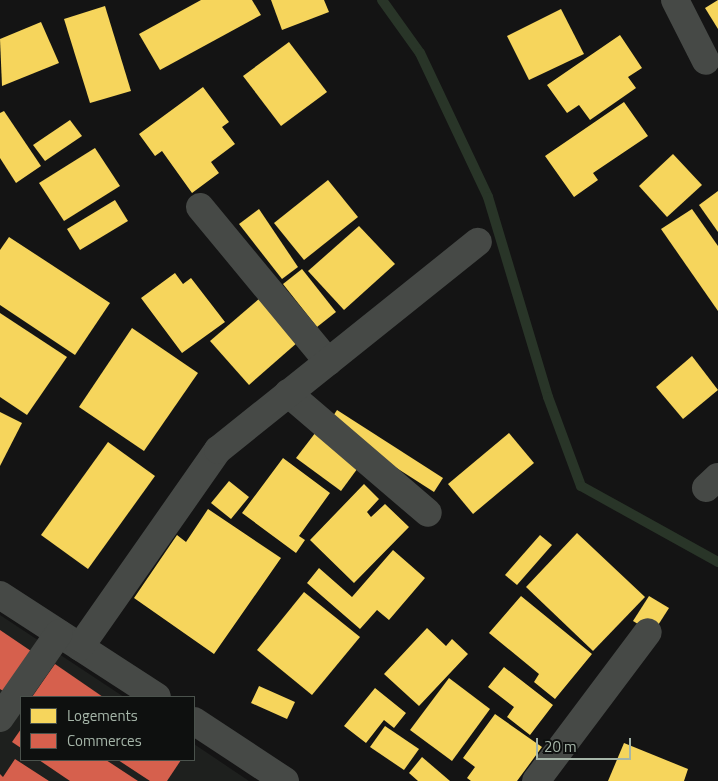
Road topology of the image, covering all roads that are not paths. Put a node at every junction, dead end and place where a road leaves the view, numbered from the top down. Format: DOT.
graph roads {
  1 [pos="675,0"];
  2 [pos="706,61"];
  3 [pos="200,207"];
  4 [pos="478,242"];
  5 [pos="328,362"];
  6 [pos="288,393"];
  7 [pos="428,513"];
  8 [pos="0,595"];
  9 [pos="648,632"];
  10 [pos="69,640"];
  11 [pos="155,696"];
  12 [pos="0,718"];
  13 [pos="195,722"];
  14 [pos="285,781"];
  15 [pos="536,781"];
  1 -- 2 [label="street"];
  3 -- 5 [label="street"];
  4 -- 5 [label="street"];
  5 -- 6 [label="street"];
  6 -- 7 [label="street"];
  6 -- 10 [label="street"];
  8 -- 10 [label="street"];
  9 -- 15 [label="street"];
  10 -- 11 [label="street"];
  10 -- 12 [label="street"];
  13 -- 14 [label="street"];
}
